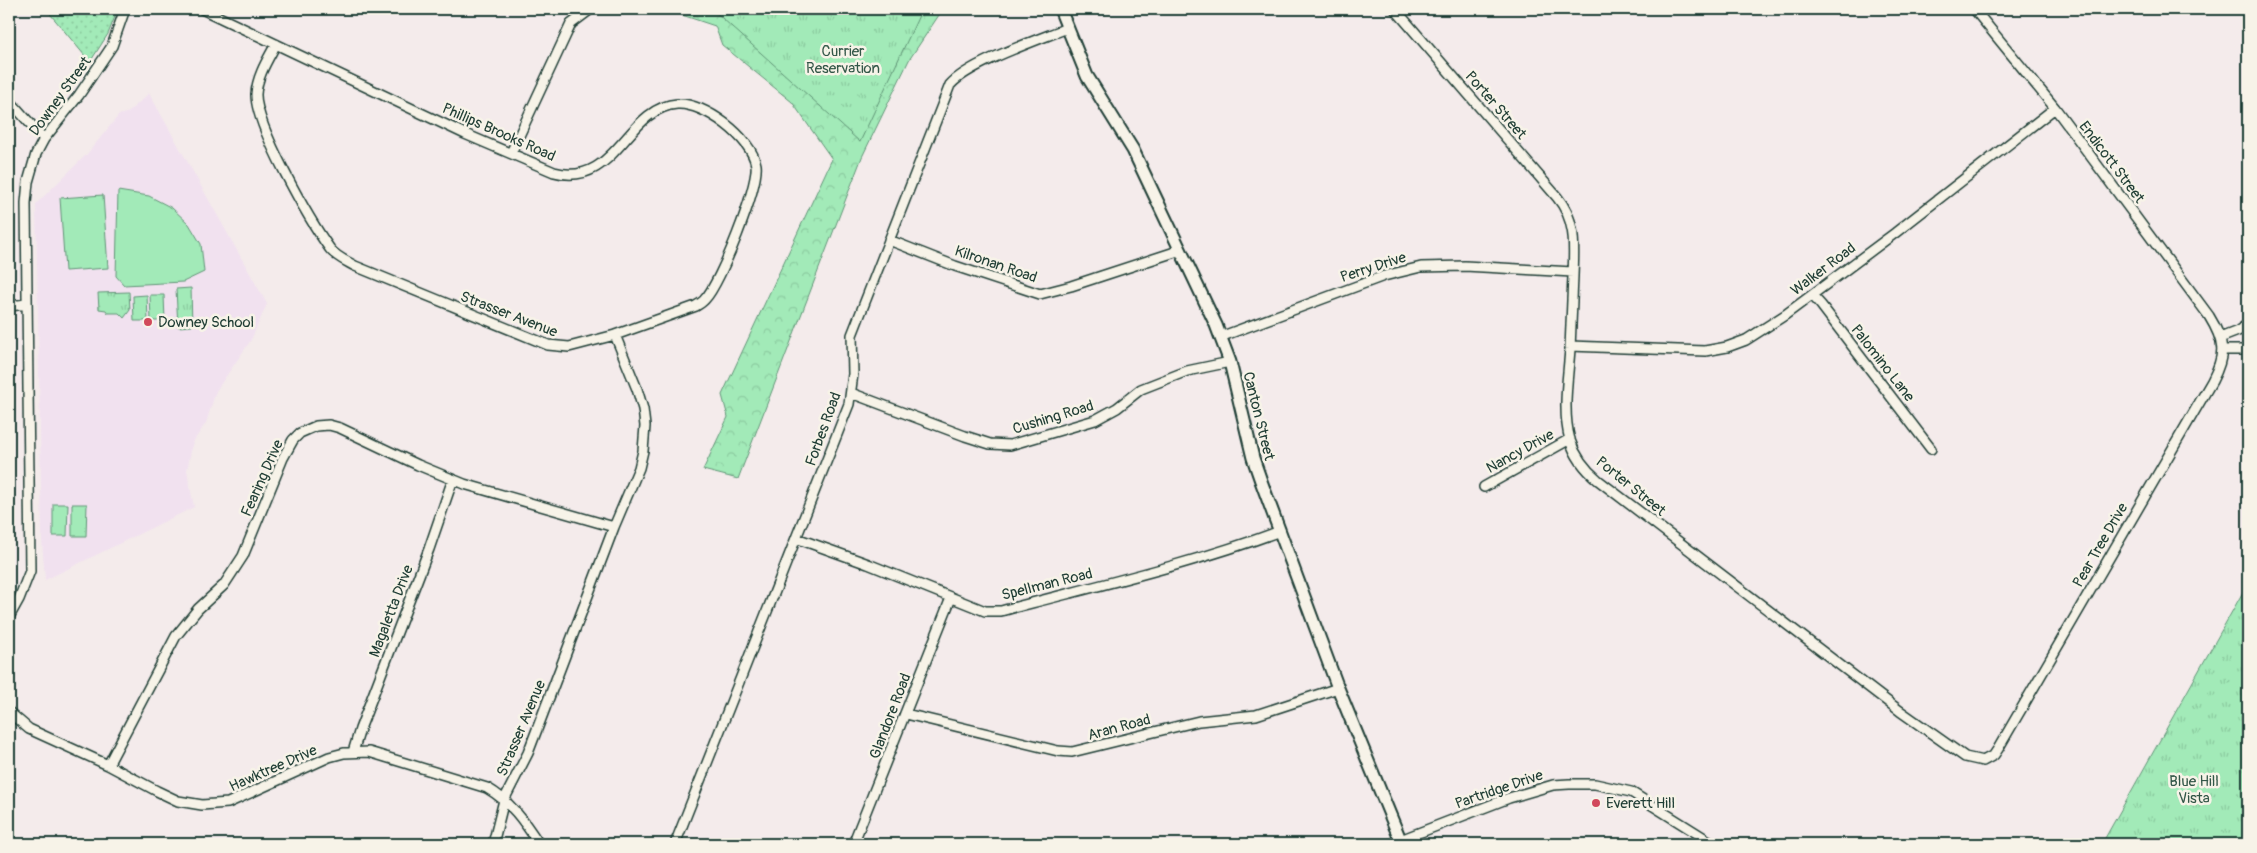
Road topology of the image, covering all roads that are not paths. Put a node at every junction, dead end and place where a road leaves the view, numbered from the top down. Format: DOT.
graph roads {
  1 [pos="125,9"];
  2 [pos="202,9"];
  3 [pos="591,9"];
  4 [pos="1060,9"];
  5 [pos="1395,9"];
  6 [pos="1974,9"];
  7 [pos="1067,28"];
  8 [pos="276,44"];
  9 [pos="9,100"];
  10 [pos="2055,108"];
  11 [pos="44,139"];
  12 [pos="511,153"];
  13 [pos="889,240"];
  14 [pos="1182,250"];
  15 [pos="1573,272"];
  16 [pos="1812,295"];
  17 [pos="27,304"];
  18 [pos="9,306"];
  19 [pos="2248,324"];
  20 [pos="615,335"];
  21 [pos="1220,336"];
  22 [pos="2220,338"];
  23 [pos="1570,346"];
  24 [pos="2222,350"];
  25 [pos="2248,350"];
  26 [pos="1230,362"];
  27 [pos="851,393"];
  28 [pos="1570,439"];
  29 [pos="1931,449"];
  30 [pos="453,479"];
  31 [pos="1484,487"];
  32 [pos="614,527"];
  33 [pos="1280,531"];
  34 [pos="796,538"];
  35 [pos="951,598"];
  36 [pos="9,617"];
  37 [pos="1338,688"];
  38 [pos="9,712"];
  39 [pos="906,714"];
  40 [pos="353,752"];
  41 [pos="1988,760"];
  42 [pos="108,765"];
  43 [pos="504,800"];
  44 [pos="1397,843"];
  45 [pos="493,844"];
  46 [pos="539,844"];
  47 [pos="675,844"];
  48 [pos="853,844"];
  49 [pos="1714,844"];
  1 -- 11 [label="street, Downey Street"];
  2 -- 8 [label="street, Phillips Brooks Road"];
  3 -- 12 [label="street"];
  4 -- 7 [label="main road, Canton Street"];
  5 -- 15 [label="street, Porter Street"];
  6 -- 10 [label="street, Endicott Street"];
  7 -- 13 [label="street, Forbes Road"];
  7 -- 14 [label="main road, Canton Street"];
  8 -- 12 [label="street, Phillips Brooks Road"];
  8 -- 20 [label="street, Strasser Avenue"];
  9 -- 11 [label="street"];
  10 -- 16 [label="street, Walker Road"];
  10 -- 22 [label="street, Endicott Street"];
  11 -- 17 [label="street, Downey Street"];
  12 -- 20 [label="street, Phillips Brooks Road"];
  13 -- 14 [label="street, Kilronan Road"];
  13 -- 27 [label="street, Forbes Road"];
  14 -- 21 [label="main road, Canton Street"];
  15 -- 21 [label="street, Perry Drive"];
  15 -- 23 [label="street, Porter Street"];
  16 -- 23 [label="street, Walker Road"];
  16 -- 29 [label="street, Palomino Lane"];
  17 -- 18 [label="street"];
  17 -- 36 [label="street, Downey Street"];
  19 -- 22 [label="street"];
  20 -- 32 [label="street, Strasser Avenue"];
  21 -- 26 [label="main road, Canton Street"];
  22 -- 24 [label="street, Pear Tree Drive"];
  23 -- 28 [label="street, Porter Street"];
  24 -- 25 [label="street"];
  24 -- 41 [label="street, Pear Tree Drive"];
  26 -- 27 [label="street, Cushing Road"];
  26 -- 33 [label="main road, Canton Street"];
  27 -- 34 [label="street, Forbes Road"];
  28 -- 31 [label="street, Nancy Drive"];
  28 -- 41 [label="street, Porter Street"];
  30 -- 32 [label="street, Fearing Drive"];
  30 -- 40 [label="street, Magaletta Drive"];
  30 -- 42 [label="street, Fearing Drive"];
  32 -- 43 [label="street, Strasser Avenue"];
  33 -- 35 [label="street, Spellman Road"];
  33 -- 37 [label="main road, Canton Street"];
  34 -- 35 [label="street, Spellman Road"];
  34 -- 47 [label="street, Forbes Road"];
  35 -- 39 [label="street, Glandore Road"];
  37 -- 39 [label="street, Aran Road"];
  37 -- 44 [label="main road, Canton Street"];
  38 -- 42 [label="street, Hawktree Drive"];
  39 -- 48 [label="street, Glandore Road"];
  40 -- 42 [label="street, Hawktree Drive"];
  40 -- 43 [label="street, Hawktree Drive"];
  43 -- 45 [label="street, Strasser Avenue"];
  43 -- 46 [label="street, Hawktree Drive"];
  44 -- 49 [label="street, Partridge Drive"];
}
